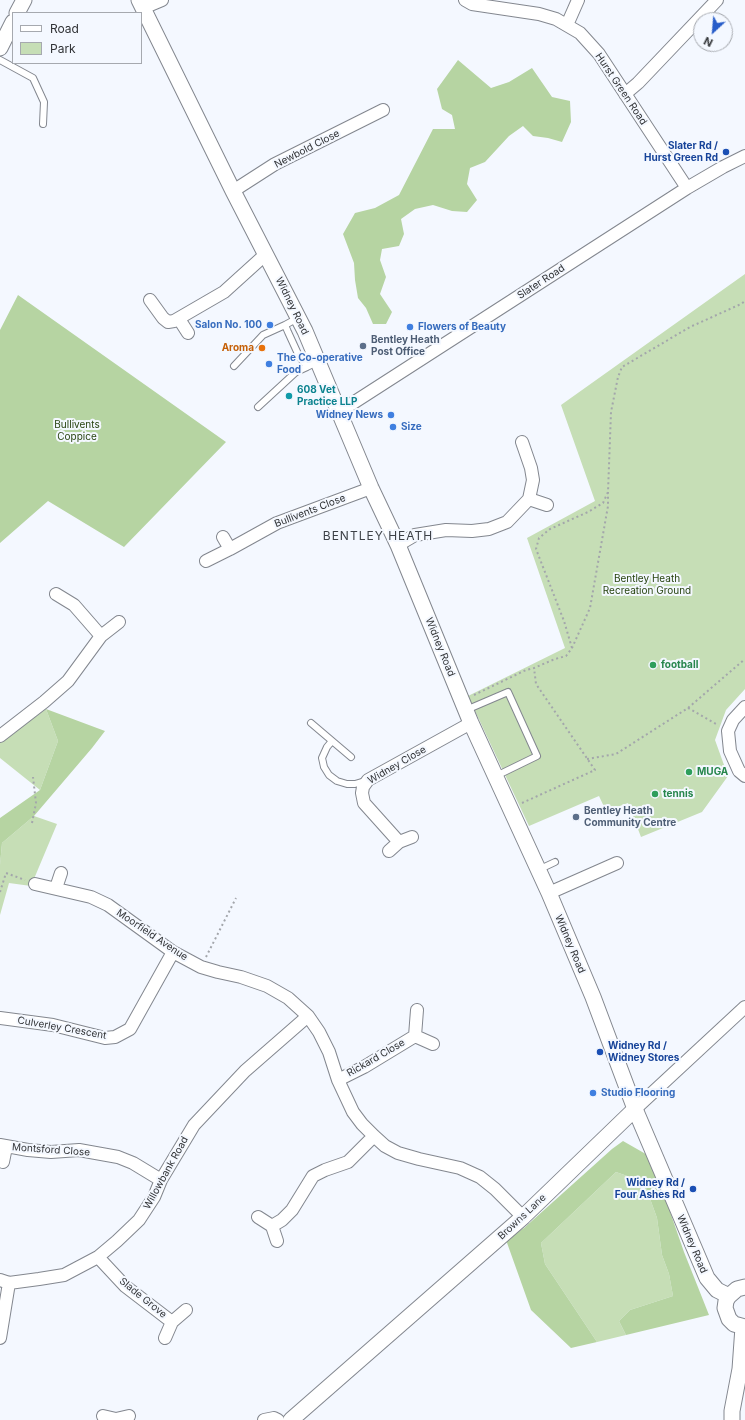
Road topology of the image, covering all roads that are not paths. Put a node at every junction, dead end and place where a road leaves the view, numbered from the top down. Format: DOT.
graph roads {
  1 [pos="24,0"];
  2 [pos="162,0"];
  3 [pos="465,0"];
  4 [pos="578,0"];
  5 [pos="717,0"];
  6 [pos="141,4"];
  7 [pos="18,12"];
  8 [pos="12,24"];
  9 [pos="567,25"];
  10 [pos="0,48"];
  11 [pos="0,60"];
  12 [pos="625,94"];
  13 [pos="383,110"];
  14 [pos="43,124"];
  15 [pos="745,156"];
  16 [pos="686,188"];
  17 [pos="233,191"];
  18 [pos="266,254"];
  19 [pos="150,300"];
  20 [pos="298,317"];
  21 [pos="179,319"];
  22 [pos="285,325"];
  23 [pos="188,333"];
  24 [pos="313,364"];
  25 [pos="234,366"];
  26 [pos="258,407"];
  27 [pos="339,412"];
  28 [pos="522,442"];
  29 [pos="371,488"];
  30 [pos="529,499"];
  31 [pos="547,506"];
  32 [pos="223,537"];
  33 [pos="398,545"];
  34 [pos="230,549"];
  35 [pos="206,561"];
  36 [pos="56,594"];
  37 [pos="119,622"];
  38 [pos="101,636"];
  39 [pos="745,707"];
  40 [pos="469,710"];
  41 [pos="311,723"];
  42 [pos="2,731"];
  43 [pos="332,741"];
  44 [pos="351,757"];
  45 [pos="496,776"];
  46 [pos="745,776"];
  47 [pos="368,780"];
  48 [pos="412,837"];
  49 [pos="399,842"];
  50 [pos="389,851"];
  51 [pos="555,862"];
  52 [pos="617,863"];
  53 [pos="538,870"];
  54 [pos="61,873"];
  55 [pos="35,884"];
  56 [pos="56,888"];
  57 [pos="549,893"];
  58 [pos="173,952"];
  59 [pos="745,1007"];
  60 [pos="417,1010"];
  61 [pos="308,1016"];
  62 [pos="0,1018"];
  63 [pos="415,1036"];
  64 [pos="433,1044"];
  65 [pos="338,1080"];
  66 [pos="635,1109"];
  67 [pos="374,1136"];
  68 [pos="3,1146"];
  69 [pos="3,1162"];
  70 [pos="161,1180"];
  71 [pos="258,1217"];
  72 [pos="523,1217"];
  73 [pos="272,1226"];
  74 [pos="277,1241"];
  75 [pos="98,1257"];
  76 [pos="4,1282"];
  77 [pos="745,1287"];
  78 [pos="729,1296"];
  79 [pos="186,1310"];
  80 [pos="172,1322"];
  81 [pos="744,1327"];
  82 [pos="0,1338"];
  83 [pos="165,1338"];
  84 [pos="103,1416"];
  85 [pos="130,1416"];
  86 [pos="116,1419"];
  87 [pos="264,1420"];
  88 [pos="278,1420"];
  89 [pos="291,1420"];
  90 [pos="732,1420"];
  1 -- 7 [label="street"];
  2 -- 6 [label="street"];
  3 -- 9 [label="street, Hurst Green Road"];
  4 -- 9 [label="street"];
  5 -- 12 [label="street"];
  6 -- 17 [label="street, Widney Road"];
  8 -- 10 [label="street"];
  9 -- 12 [label="street, Hurst Green Road"];
  11 -- 14 [label="lane"];
  12 -- 16 [label="street, Hurst Green Road"];
  13 -- 17 [label="street, Newbold Close"];
  15 -- 16 [label="street, Slater Road"];
  16 -- 27 [label="street, Slater Road"];
  17 -- 18 [label="street, Widney Road"];
  18 -- 20 [label="street, Widney Road"];
  18 -- 21 [label="street"];
  19 -- 21 [label="street"];
  20 -- 22 [label="lane"];
  20 -- 24 [label="street, Widney Road"];
  21 -- 23 [label="street"];
  22 -- 24 [label="lane"];
  22 -- 25 [label="lane"];
  24 -- 26 [label="lane"];
  24 -- 27 [label="street, Widney Road"];
  27 -- 29 [label="street, Widney Road"];
  28 -- 30 [label="street"];
  29 -- 33 [label="street, Widney Road"];
  29 -- 34 [label="street, Bullivents Close"];
  30 -- 31 [label="street"];
  30 -- 33 [label="street"];
  32 -- 34 [label="street"];
  33 -- 40 [label="street, Widney Road"];
  34 -- 35 [label="street, Bullivents Close"];
  36 -- 38 [label="street"];
  37 -- 38 [label="street"];
  38 -- 42 [label="street"];
  39 -- 46 [label="street"];
  40 -- 45 [label="street, Widney Road"];
  40 -- 45 [label="lane"];
  40 -- 47 [label="street, Widney Close"];
  41 -- 43 [label="lane"];
  43 -- 44 [label="lane"];
  43 -- 47 [label="lane"];
  45 -- 53 [label="street, Widney Road"];
  47 -- 49 [label="street, Widney Close"];
  48 -- 49 [label="street"];
  49 -- 50 [label="street"];
  51 -- 53 [label="lane"];
  52 -- 57 [label="street"];
  53 -- 57 [label="street, Widney Road"];
  54 -- 56 [label="street"];
  55 -- 56 [label="street, Moorfield Avenue"];
  56 -- 58 [label="street, Moorfield Avenue"];
  57 -- 66 [label="street, Widney Road"];
  58 -- 61 [label="street, Moorfield Avenue"];
  58 -- 62 [label="street, Culverley Crescent"];
  59 -- 66 [label="street, Browns Lane"];
  60 -- 63 [label="street, Rickard Close"];
  61 -- 65 [label="street, Moorfield Avenue"];
  61 -- 70 [label="street, Willowbank Road"];
  63 -- 64 [label="street, Rickard Close"];
  63 -- 65 [label="street, Rickard Close"];
  65 -- 67 [label="street, Moorfield Avenue"];
  66 -- 72 [label="street, Browns Lane"];
  66 -- 78 [label="street, Widney Road"];
  67 -- 72 [label="street, Moorfield Avenue"];
  67 -- 73 [label="street"];
  68 -- 69 [label="street, Montsford Close"];
  68 -- 70 [label="street, Montsford Close"];
  70 -- 75 [label="street, Willowbank Road"];
  71 -- 73 [label="street"];
  72 -- 89 [label="street, Browns Lane"];
  73 -- 74 [label="street"];
  75 -- 76 [label="street, Willowbank Road"];
  75 -- 80 [label="street, Slade Grove"];
  76 -- 82 [label="street"];
  77 -- 78 [label="street"];
  78 -- 81 [label="street"];
  79 -- 80 [label="street, Slade Grove"];
  80 -- 83 [label="street, Slade Grove"];
  81 -- 90 [label="street"];
  84 -- 86 [label="street"];
  85 -- 86 [label="street"];
  87 -- 88 [label="street"];
}
